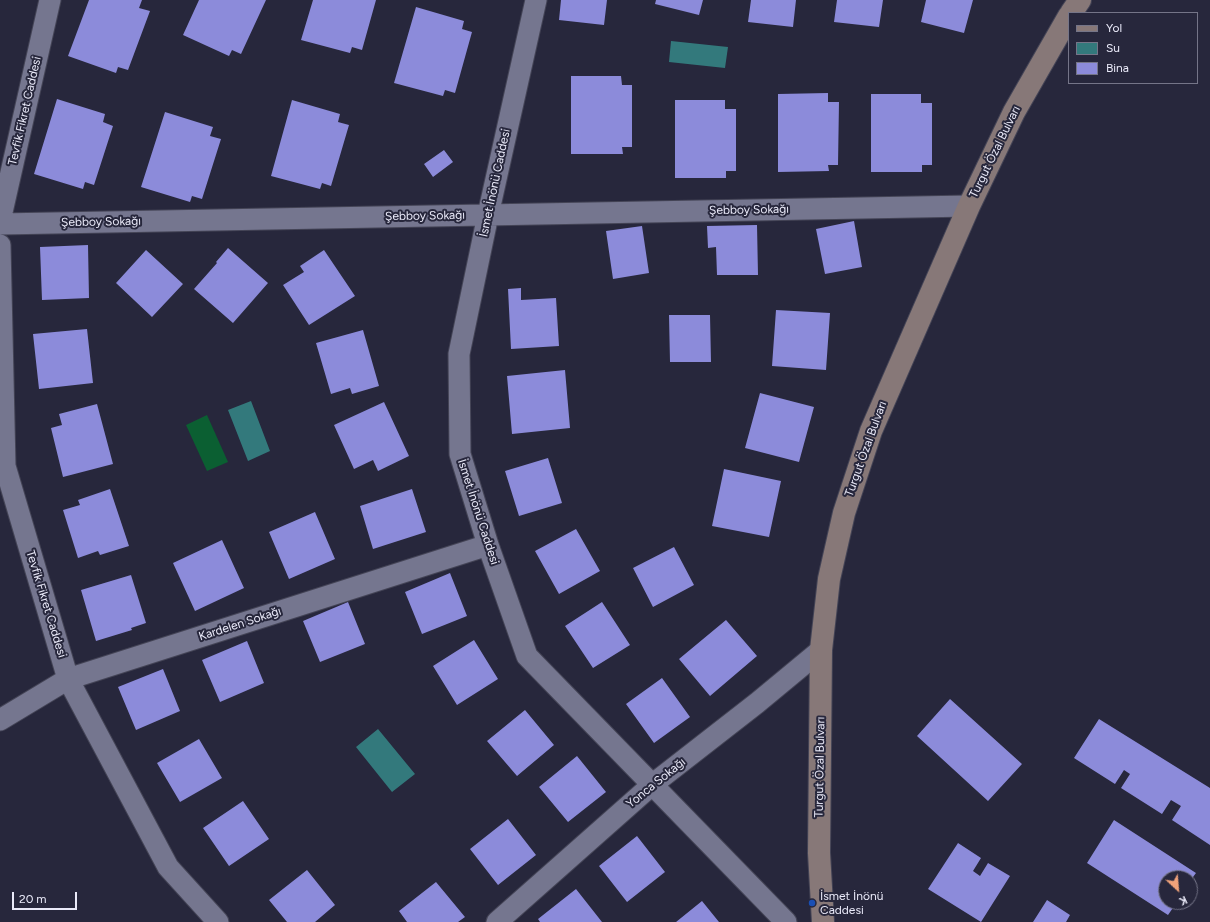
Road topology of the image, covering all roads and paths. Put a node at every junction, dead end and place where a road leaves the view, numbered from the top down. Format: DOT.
graph roads {
  1 [pos="50,0"];
  2 [pos="536,0"];
  3 [pos="1080,0"];
  4 [pos="1072,12"];
  5 [pos="1068,18"];
  6 [pos="969,206"];
  7 [pos="488,214"];
  8 [pos="0,222"];
  9 [pos="0,244"];
  10 [pos="488,545"];
  11 [pos="821,650"];
  12 [pos="68,679"];
  13 [pos="0,720"];
  14 [pos="653,784"];
  15 [pos="218,922"];
  16 [pos="497,922"];
  17 [pos="786,922"];
  18 [pos="823,922"];
  1 -- 8 [label="street, Tevfik Fikret Caddesi"];
  2 -- 7 [label="street, İsmet İnönü Caddesi"];
  3 -- 4 [label="street"];
  5 -- 6 [label="street, Turgut Özal Bulvarı"];
  6 -- 7 [label="street, Şebboy Sokağı"];
  6 -- 11 [label="street, Turgut Özal Bulvarı"];
  7 -- 8 [label="street, Şebboy Sokağı"];
  7 -- 10 [label="street, İsmet İnönü Caddesi"];
  9 -- 12 [label="street, Tevfik Fikret Caddesi"];
  10 -- 12 [label="street, Kardelen Sokağı"];
  10 -- 14 [label="street, İsmet İnönü Caddesi"];
  11 -- 14 [label="street, Yonca Sokağı"];
  11 -- 18 [label="street, Turgut Özal Bulvarı"];
  12 -- 13 [label="street, Kardelen Sokağı"];
  12 -- 15 [label="street, Tevfik Fikret Caddesi"];
  14 -- 16 [label="street, Yonca Sokağı"];
  14 -- 17 [label="street, İsmet İnönü Caddesi"];
}
